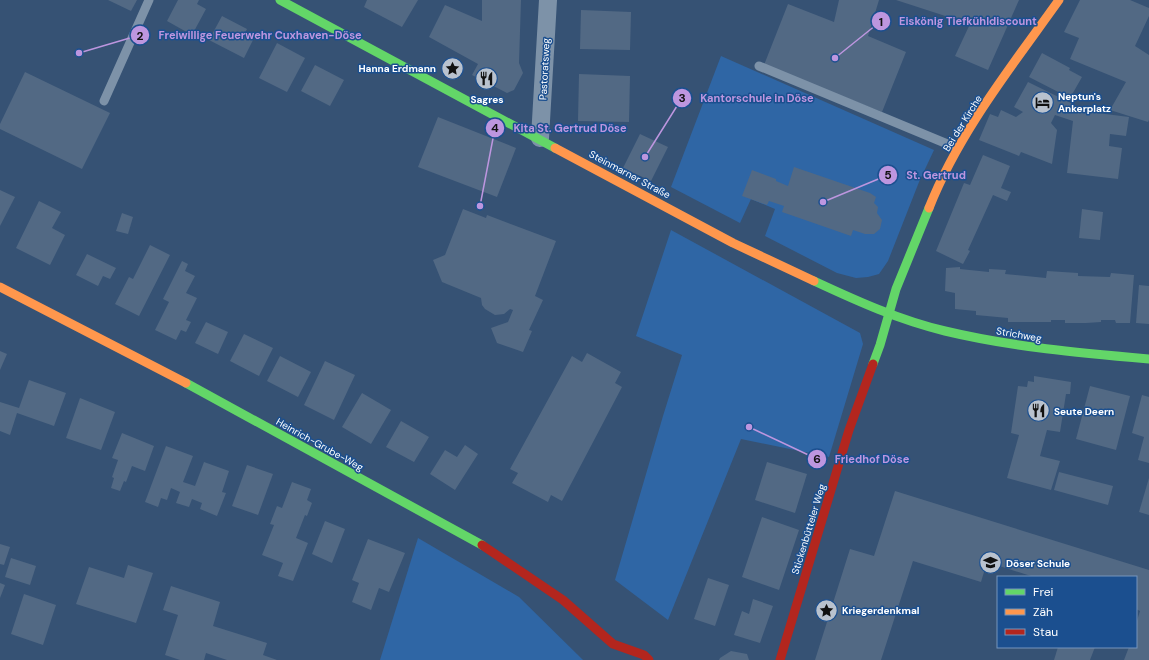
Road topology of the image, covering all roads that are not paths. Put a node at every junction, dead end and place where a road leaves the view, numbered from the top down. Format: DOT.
graph roads {
  1 [pos="149,0"];
  2 [pos="280,0"];
  3 [pos="548,0"];
  4 [pos="1059,0"];
  5 [pos="759,66"];
  6 [pos="104,101"];
  7 [pos="540,138"];
  8 [pos="957,148"];
  9 [pos="0,287"];
  10 [pos="888,314"];
  11 [pos="1149,359"];
  12 [pos="613,644"];
  13 [pos="618,655"];
  14 [pos="649,660"];
  15 [pos="780,660"];
  1 -- 6 [label="lane"];
  2 -- 7 [label="street, Steinmarner Straße"];
  3 -- 7 [label="street, Pastoratsweg"];
  4 -- 8 [label="street, Bei der Kirche"];
  5 -- 8 [label="lane"];
  7 -- 10 [label="street, Steinmarner Straße"];
  8 -- 10 [label="street, Bei der Kirche"];
  9 -- 12 [label="street, Heinrich-Grube-Weg"];
  10 -- 11 [label="street, Strichweg"];
  10 -- 15 [label="street, Stickenbütteler Weg"];
  12 -- 13 [label="street, Heinrich-Grube-Weg"];
  12 -- 14 [label="street, Heinrich-Grube-Weg"];
}
